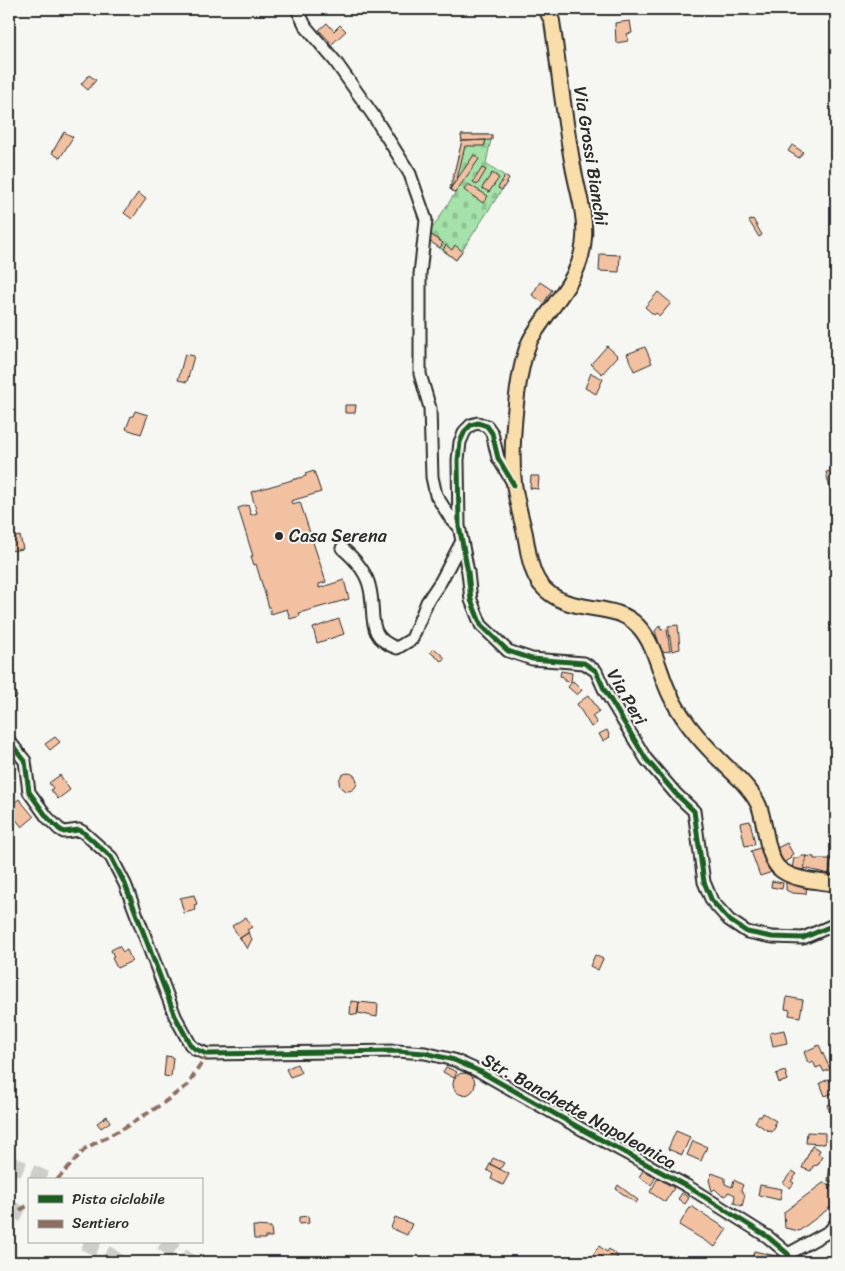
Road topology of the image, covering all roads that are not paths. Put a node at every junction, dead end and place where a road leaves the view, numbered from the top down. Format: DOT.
graph roads {
  1 [pos="297,9"];
  2 [pos="546,9"];
  3 [pos="514,485"];
  4 [pos="459,526"];
  5 [pos="462,541"];
  6 [pos="342,548"];
  7 [pos="9,741"];
  8 [pos="836,884"];
  9 [pos="836,924"];
  10 [pos="836,1223"];
  11 [pos="790,1258"];
  1 -- 4 [label="street"];
  2 -- 3 [label="main road, Via Grossi Bianchi"];
  3 -- 4 [label="street, Via Peri"];
  3 -- 8 [label="main road, Via Grossi Bianchi"];
  4 -- 5 [label="street, Via Peri"];
  5 -- 6 [label="street"];
  5 -- 9 [label="street, Via Peri"];
  7 -- 11 [label="street, Str. Banchette Napoleonica"];
  10 -- 11 [label="street"];
}
